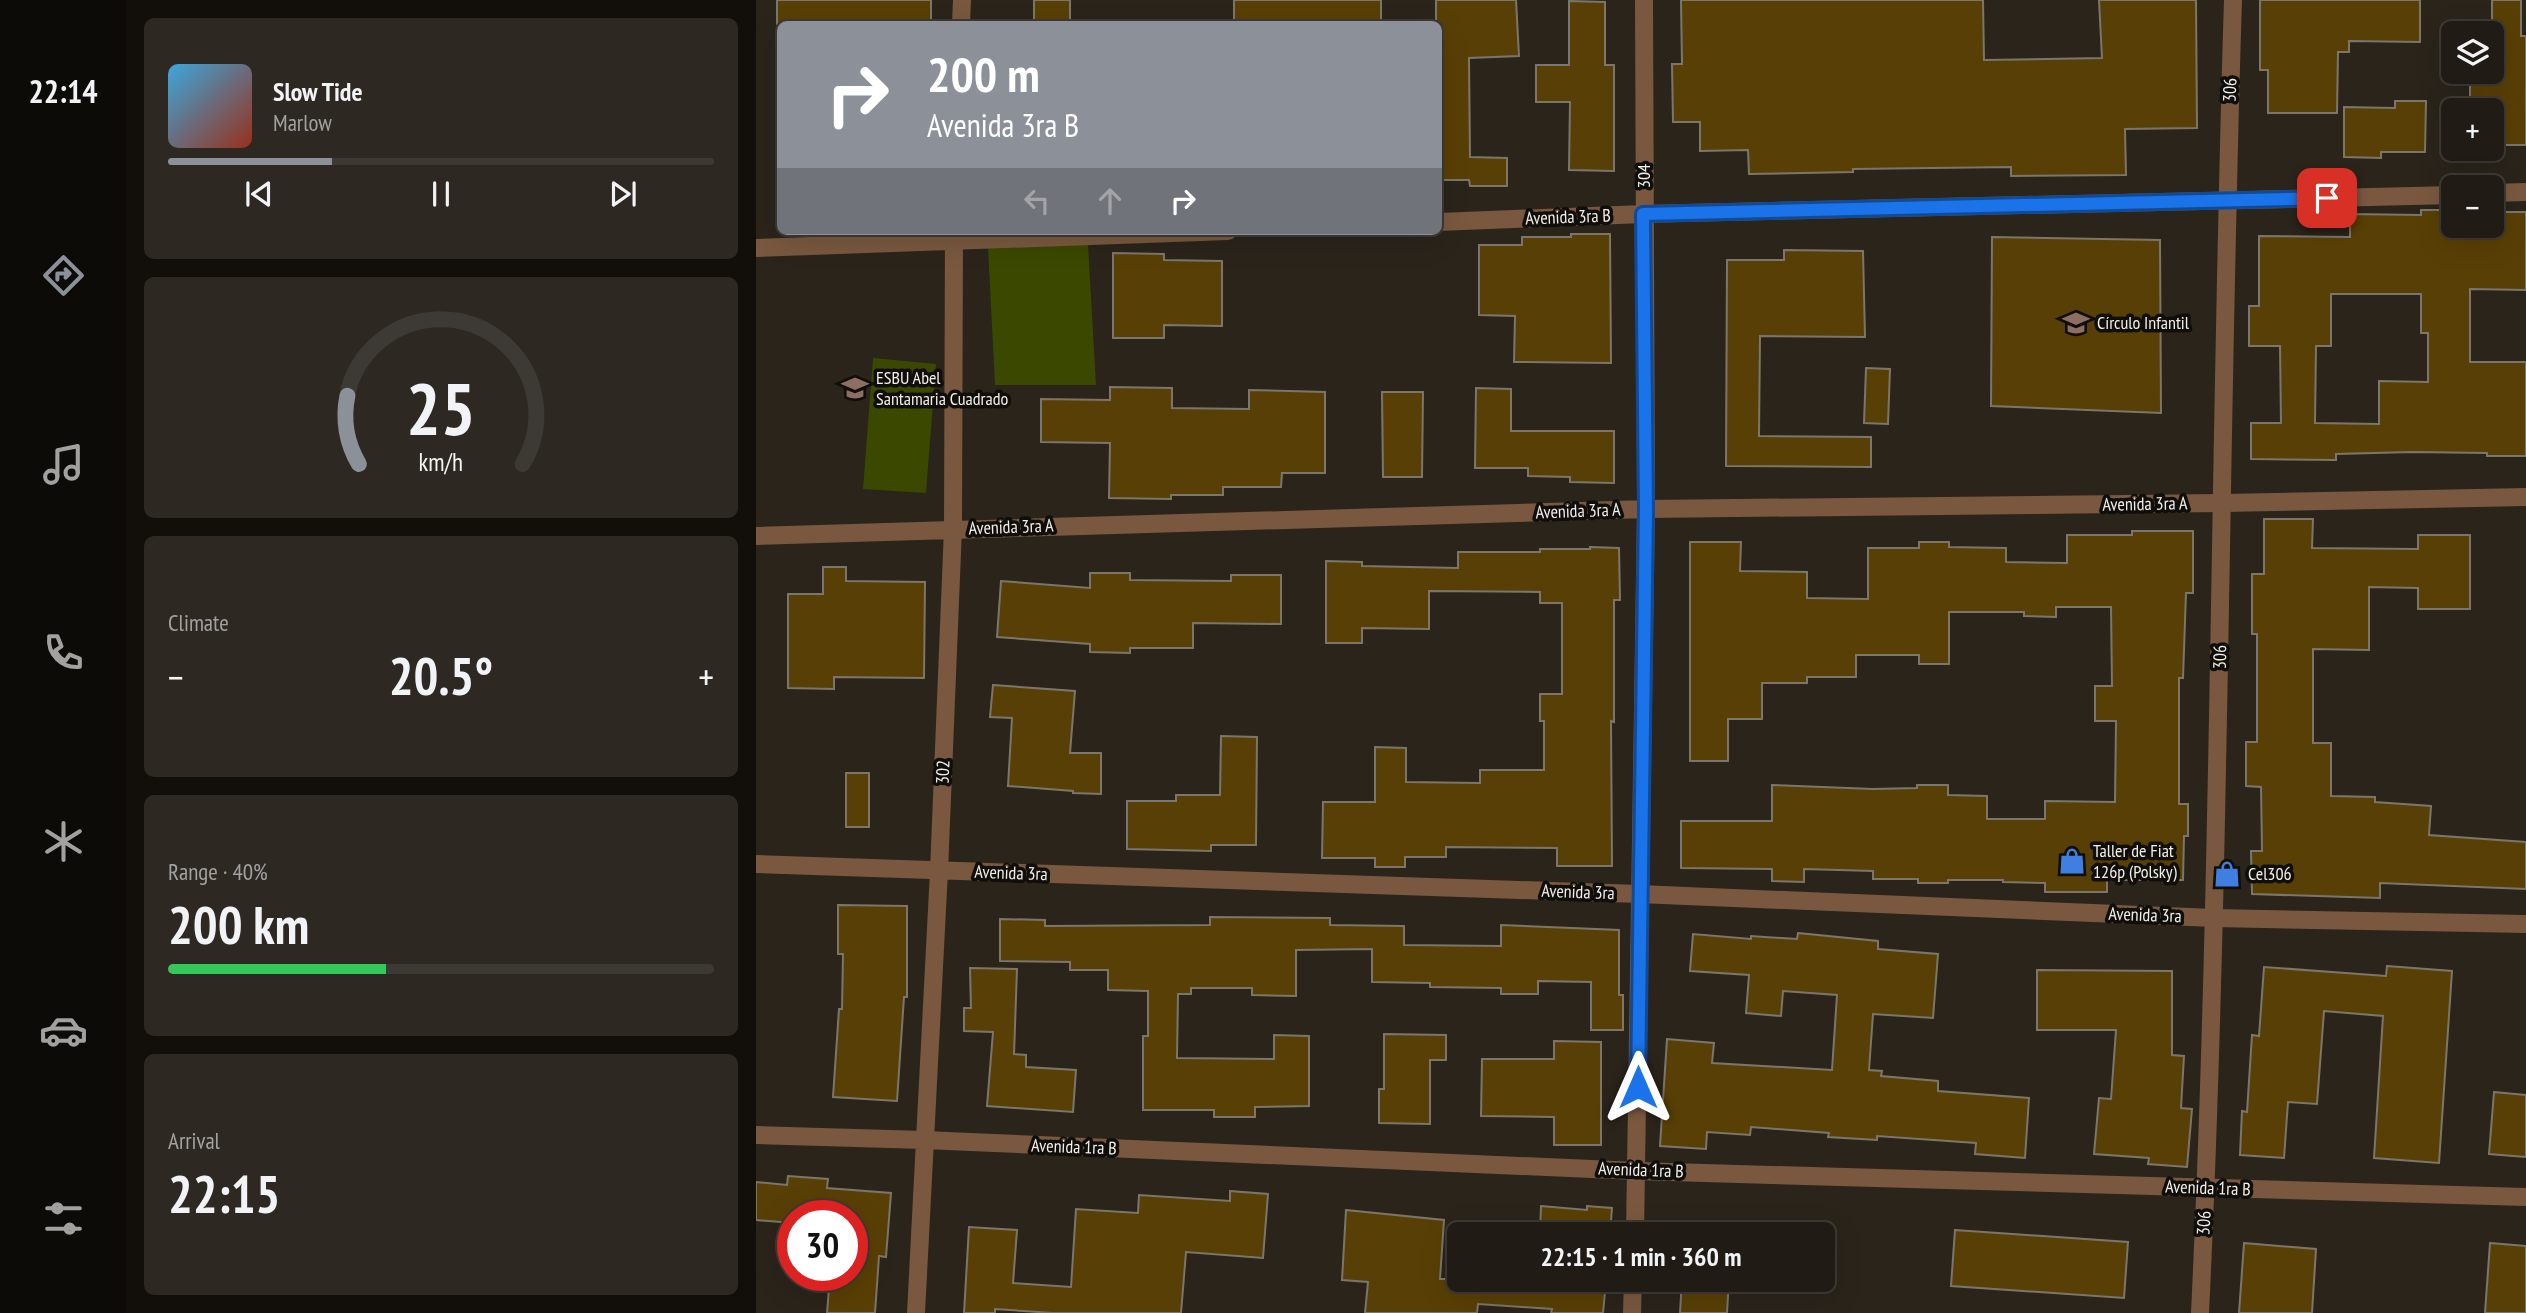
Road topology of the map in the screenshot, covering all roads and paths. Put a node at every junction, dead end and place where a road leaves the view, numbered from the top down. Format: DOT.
graph roads {
  1 [pos="962,0"];
  2 [pos="1644,0"];
  3 [pos="2233,0"];
  4 [pos="961,21"];
  5 [pos="2526,192"];
  6 [pos="2504,193"];
  7 [pos="2441,195"];
  8 [pos="2227,201"];
  9 [pos="1643,214"];
  10 [pos="1442,222"];
  11 [pos="1045,235"];
  12 [pos="954,237"];
  13 [pos="756,248"];
  14 [pos="2526,497"];
  15 [pos="2223,503"];
  16 [pos="1646,509"];
  17 [pos="953,528"];
  18 [pos="756,536"];
  19 [pos="756,864"];
  20 [pos="939,871"];
  21 [pos="1639,894"];
  22 [pos="2214,918"];
  23 [pos="2526,923"];
  24 [pos="756,1135"];
  25 [pos="924,1140"];
  26 [pos="1637,1171"];
  27 [pos="2206,1188"];
  28 [pos="2526,1197"];
  29 [pos="1635,1222"];
  30 [pos="1633,1292"];
  31 [pos="916,1313"];
  32 [pos="1632,1313"];
  33 [pos="2200,1313"];
  1 -- 4 [label="street"];
  2 -- 9 [label="street, 304"];
  3 -- 8 [label="street, 306"];
  5 -- 6 [label="street"];
  7 -- 8 [label="street, Avenida 3ra B"];
  8 -- 9 [label="street, Avenida 3ra B"];
  8 -- 15 [label="street, 306"];
  9 -- 10 [label="street, Avenida 3ra B"];
  9 -- 16 [label="street, 304"];
  11 -- 12 [label="street"];
  12 -- 13 [label="street"];
  12 -- 17 [label="street, 302"];
  14 -- 15 [label="street, Avenida 3ra A"];
  15 -- 16 [label="street, Avenida 3ra A"];
  15 -- 22 [label="street, 306"];
  16 -- 17 [label="street, Avenida 3ra A"];
  16 -- 21 [label="street, 304"];
  17 -- 18 [label="street, Avenida 3ra A"];
  17 -- 20 [label="street, 302"];
  19 -- 20 [label="street, Avenida 3ra"];
  20 -- 21 [label="street, Avenida 3ra"];
  20 -- 25 [label="street, 302"];
  21 -- 22 [label="street, Avenida 3ra"];
  21 -- 26 [label="street, 304"];
  22 -- 23 [label="street, Avenida 3ra"];
  22 -- 27 [label="street, 306"];
  24 -- 25 [label="street, Avenida 1ra B"];
  25 -- 26 [label="street, Avenida 1ra B"];
  25 -- 31 [label="street, 302"];
  26 -- 27 [label="street, Avenida 1ra B"];
  26 -- 29 [label="street, 304"];
  27 -- 28 [label="street, Avenida 1ra B"];
  27 -- 33 [label="street, 306"];
  30 -- 32 [label="street"];
}
